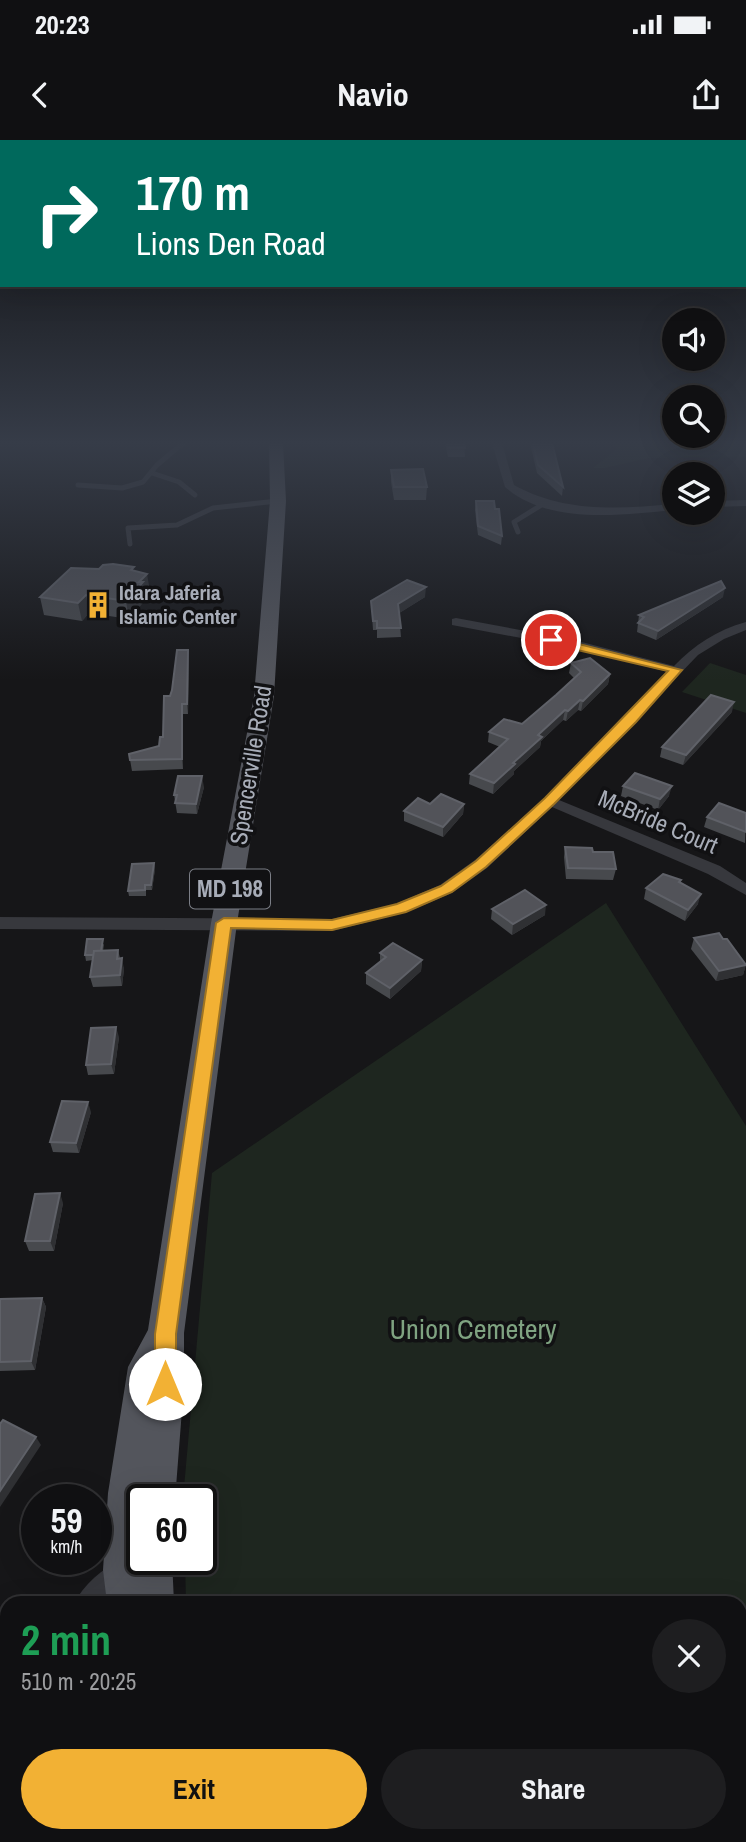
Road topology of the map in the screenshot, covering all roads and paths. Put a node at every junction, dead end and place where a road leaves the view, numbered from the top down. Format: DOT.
graph roads {
  1 [pos="182,522"];
  2 [pos="276,522"];
  3 [pos="514,522"];
  4 [pos="518,532"];
  5 [pos="130,544"];
  6 [pos="456,622"];
  7 [pos="746,626"];
  8 [pos="676,670"];
  9 [pos="550,801"];
  10 [pos="746,890"];
  11 [pos="0,923"];
  12 [pos="224,923"];
  13 [pos="166,1334"];
  14 [pos="129,1484"];
  15 [pos="156,1484"];
  16 [pos="131,1575"];
  17 [pos="138,1575"];
  18 [pos="99,1596"];
  19 [pos="149,1596"];
  1 -- 5 [label="lane"];
  2 -- 12 [label="main road, Spencerville Road / MD 198"];
  3 -- 4 [label="lane"];
  6 -- 8 [label="street"];
  7 -- 8 [label="street"];
  8 -- 9 [label="street"];
  9 -- 10 [label="street, McBride Court"];
  9 -- 12 [label="street"];
  11 -- 12 [label="street"];
  12 -- 13 [label="main road, Spencerville Road / MD 198"];
  13 -- 14 [label="main road, Spencerville Road / MD 198"];
  13 -- 15 [label="main road, Spencerville Road / MD 198"];
  16 -- 18 [label="street"];
  17 -- 19 [label="main road, Spencerville Road / MD 198"];
}
